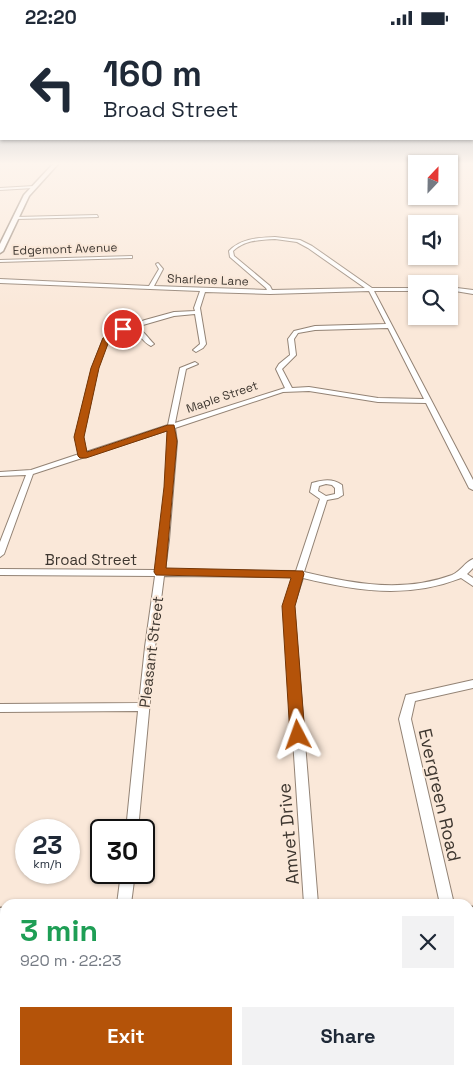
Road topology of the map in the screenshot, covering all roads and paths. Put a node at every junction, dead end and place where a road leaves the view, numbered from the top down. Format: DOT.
graph roads {
  1 [pos="19,212"];
  2 [pos="98,216"];
  3 [pos="16,218"];
  4 [pos="0,251"];
  5 [pos="130,257"];
  6 [pos="0,261"];
  7 [pos="158,264"];
  8 [pos="0,281"];
  9 [pos="150,288"];
  10 [pos="408,289"];
  11 [pos="371,290"];
  12 [pos="458,290"];
  13 [pos="203,291"];
  14 [pos="270,292"];
  15 [pos="473,292"];
  16 [pos="198,312"];
  17 [pos="131,326"];
  18 [pos="390,326"];
  19 [pos="151,344"];
  20 [pos="196,351"];
  21 [pos="195,364"];
  22 [pos="289,389"];
  23 [pos="428,401"];
  24 [pos="171,427"];
  25 [pos="83,456"];
  26 [pos="30,473"];
  27 [pos="0,474"];
  28 [pos="473,488"];
  29 [pos="324,498"];
  30 [pos="0,554"];
  31 [pos="473,562"];
  32 [pos="0,572"];
  33 [pos="160,572"];
  34 [pos="299,574"];
  35 [pos="463,575"];
  36 [pos="473,583"];
  37 [pos="473,684"];
  38 [pos="144,707"];
  39 [pos="0,708"];
  40 [pos="133,819"];
  41 [pos="127,884"];
  42 [pos="125,899"];
  43 [pos="311,899"];
  44 [pos="446,899"];
  1 -- 3 [label="main road"];
  2 -- 3 [label="street"];
  3 -- 4 [label="main road"];
  5 -- 6 [label="street, Edgemont Avenue"];
  7 -- 9 [label="street"];
  8 -- 9 [label="street, Sharlene Lane"];
  9 -- 13 [label="street, Sharlene Lane"];
  10 -- 11 [label="street, Sharlene Lane"];
  11 -- 14 [label="street, Sharlene Lane"];
  11 -- 14 [label="street"];
  11 -- 18 [label="street"];
  12 -- 15 [label="street"];
  13 -- 14 [label="street, Sharlene Lane"];
  13 -- 16 [label="street"];
  16 -- 17 [label="street"];
  16 -- 20 [label="street"];
  17 -- 19 [label="street"];
  17 -- 25 [label="street"];
  18 -- 22 [label="street"];
  18 -- 23 [label="street"];
  21 -- 24 [label="street, Pleasant Street"];
  22 -- 23 [label="street, Maple Street"];
  22 -- 24 [label="street, Maple Street"];
  23 -- 28 [label="street"];
  24 -- 25 [label="street, Maple Street"];
  24 -- 33 [label="street, Pleasant Street"];
  25 -- 26 [label="street, Maple Street"];
  26 -- 27 [label="street, Maple Street"];
  26 -- 30 [label="street"];
  29 -- 34 [label="street, Amvet Drive"];
  31 -- 35 [label="street"];
  32 -- 33 [label="street, Broad Street"];
  33 -- 34 [label="street, Broad Street"];
  33 -- 38 [label="street, Pleasant Street"];
  34 -- 35 [label="street, Broad Street"];
  34 -- 43 [label="street, Amvet Drive"];
  35 -- 36 [label="street"];
  37 -- 44 [label="street, Evergreen Road"];
  38 -- 39 [label="street"];
  38 -- 40 [label="street, Pleasant Street"];
  41 -- 42 [label="street"];
}
